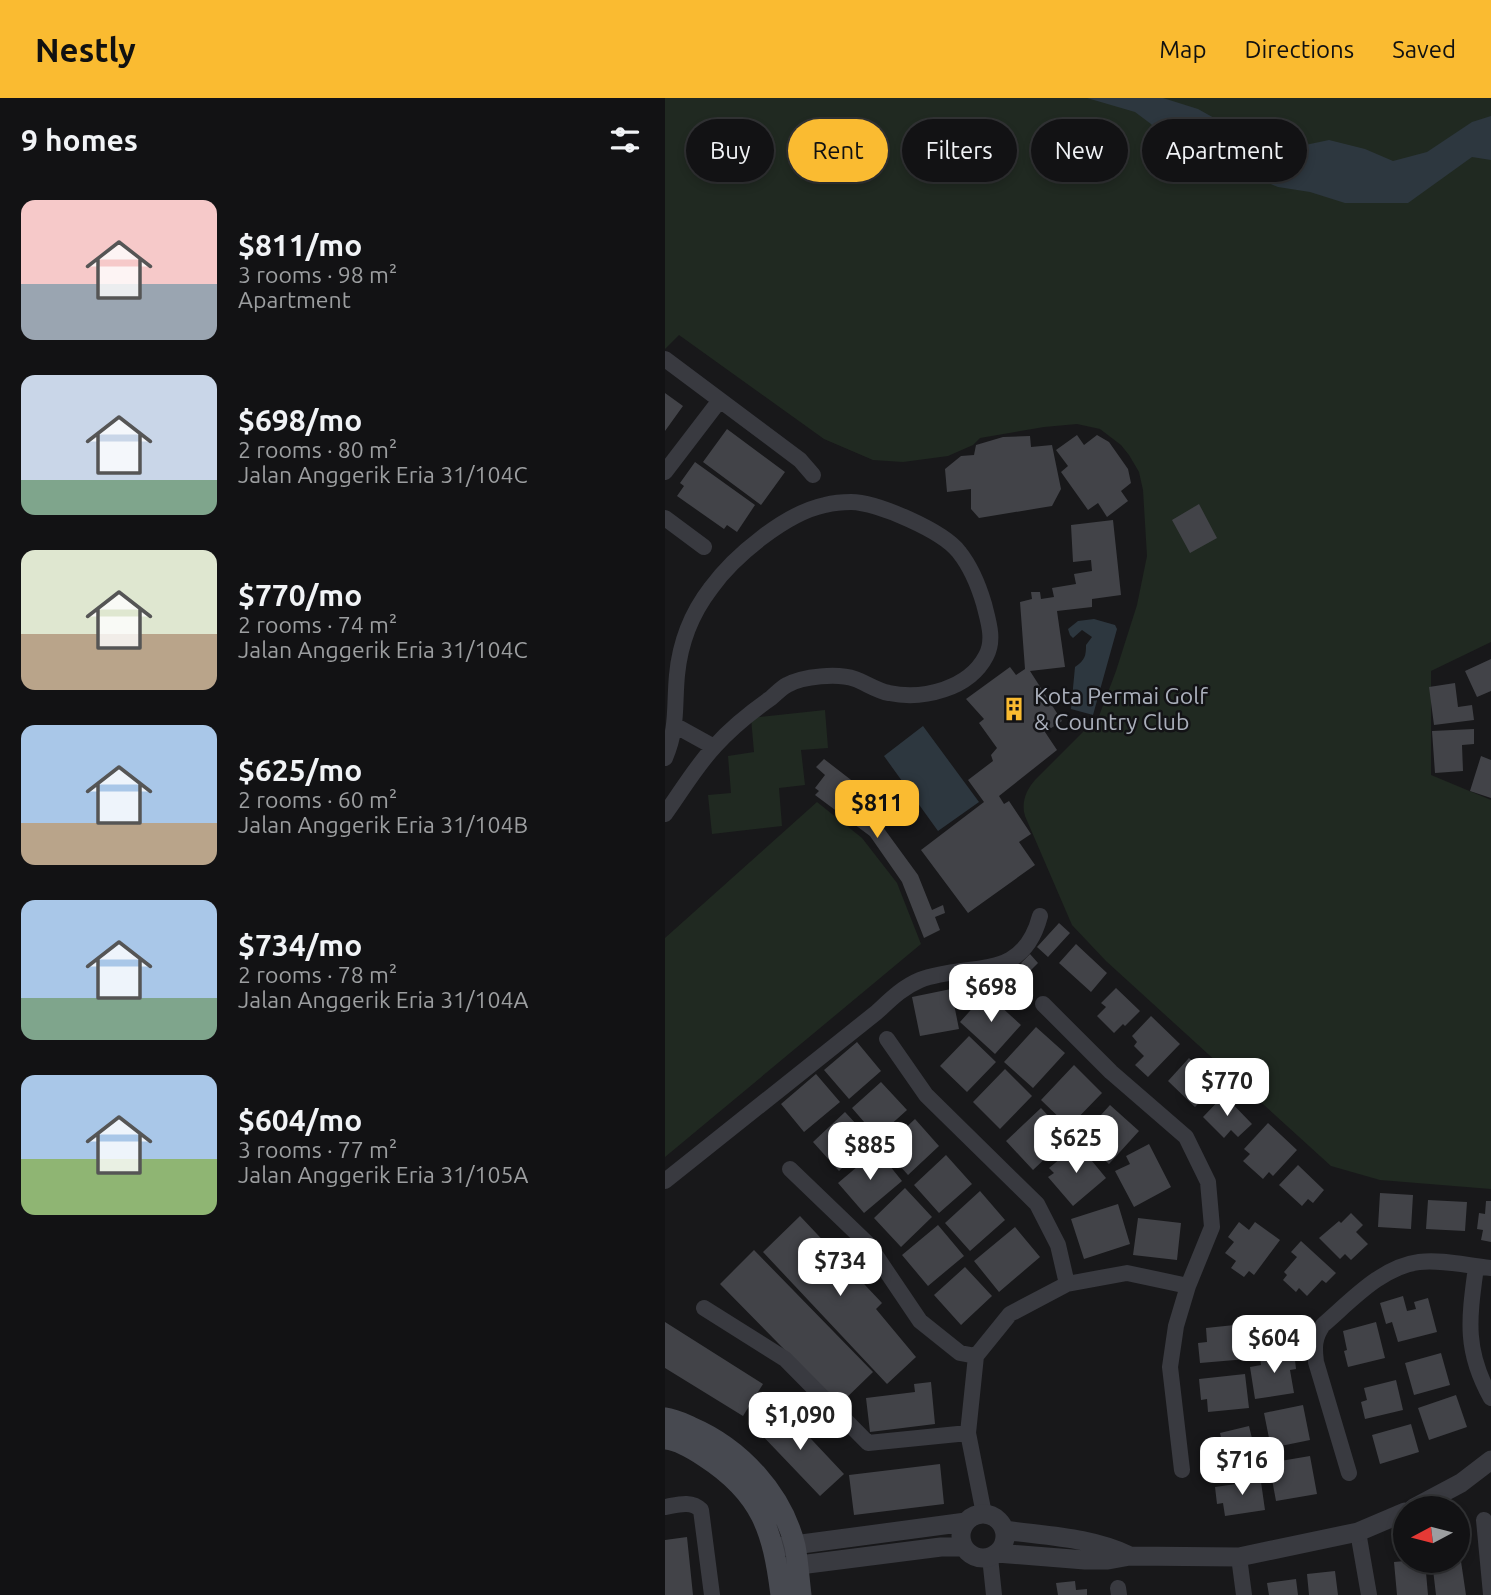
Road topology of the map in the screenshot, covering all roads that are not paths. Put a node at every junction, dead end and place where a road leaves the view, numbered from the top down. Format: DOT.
graph roads {
  1 [pos="665,359"];
  2 [pos="720,400"];
  3 [pos="665,472"];
  4 [pos="813,475"];
  5 [pos="665,518"];
  6 [pos="704,547"];
  7 [pos="675,726"];
  8 [pos="714,747"];
  9 [pos="665,758"];
  10 [pos="665,814"];
  11 [pos="1039,916"];
  12 [pos="1043,1004"];
  13 [pos="887,1039"];
  14 [pos="790,1169"];
  15 [pos="665,1181"];
  16 [pos="1483,1267"];
  17 [pos="1067,1284"];
  18 [pos="1188,1286"];
  19 [pos="704,1308"];
  20 [pos="976,1356"];
  21 [pos="1491,1398"];
  22 [pos="665,1418"];
  23 [pos="968,1433"];
  24 [pos="665,1438"];
  25 [pos="1491,1460"];
  26 [pos="1182,1470"];
  27 [pos="1349,1473"];
  28 [pos="1437,1496"];
  29 [pos="665,1507"];
  30 [pos="1393,1517"];
  31 [pos="975,1518"];
  32 [pos="1484,1520"];
  33 [pos="1004,1530"];
  34 [pos="1358,1532"];
  35 [pos="963,1547"];
  36 [pos="994,1555"];
  37 [pos="786,1556"];
  38 [pos="1130,1556"];
  39 [pos="1238,1557"];
  40 [pos="1491,1594"];
  41 [pos="712,1595"];
  42 [pos="781,1595"];
  43 [pos="801,1595"];
  44 [pos="994,1595"];
  45 [pos="1244,1595"];
  46 [pos="1369,1595"];
  1 -- 2 [label="street"];
  2 -- 3 [label="street"];
  2 -- 4 [label="street"];
  5 -- 6 [label="street"];
  7 -- 8 [label="street"];
  7 -- 8 [label="street"];
  7 -- 9 [label="street"];
  8 -- 10 [label="street"];
  11 -- 15 [label="street"];
  12 -- 18 [label="street"];
  13 -- 17 [label="street"];
  14 -- 20 [label="street"];
  16 -- 21 [label="street"];
  16 -- 27 [label="street"];
  17 -- 18 [label="street"];
  17 -- 20 [label="street"];
  18 -- 26 [label="street"];
  19 -- 23 [label="street"];
  20 -- 23 [label="street"];
  22 -- 37 [label="main road"];
  23 -- 31 [label="street"];
  24 -- 37 [label="main road"];
  25 -- 28 [label="street"];
  29 -- 41 [label="street"];
  30 -- 34 [label="street"];
  31 -- 33 [label="street"];
  31 -- 35 [label="street"];
  31 -- 37 [label="street"];
  32 -- 40 [label="street"];
  33 -- 36 [label="street"];
  33 -- 38 [label="street"];
  34 -- 39 [label="street"];
  34 -- 46 [label="street"];
  35 -- 36 [label="street"];
  35 -- 37 [label="street"];
  36 -- 38 [label="street"];
  36 -- 44 [label="street"];
  37 -- 42 [label="main road"];
  37 -- 43 [label="main road"];
  38 -- 39 [label="street"];
  39 -- 45 [label="street"];
}
